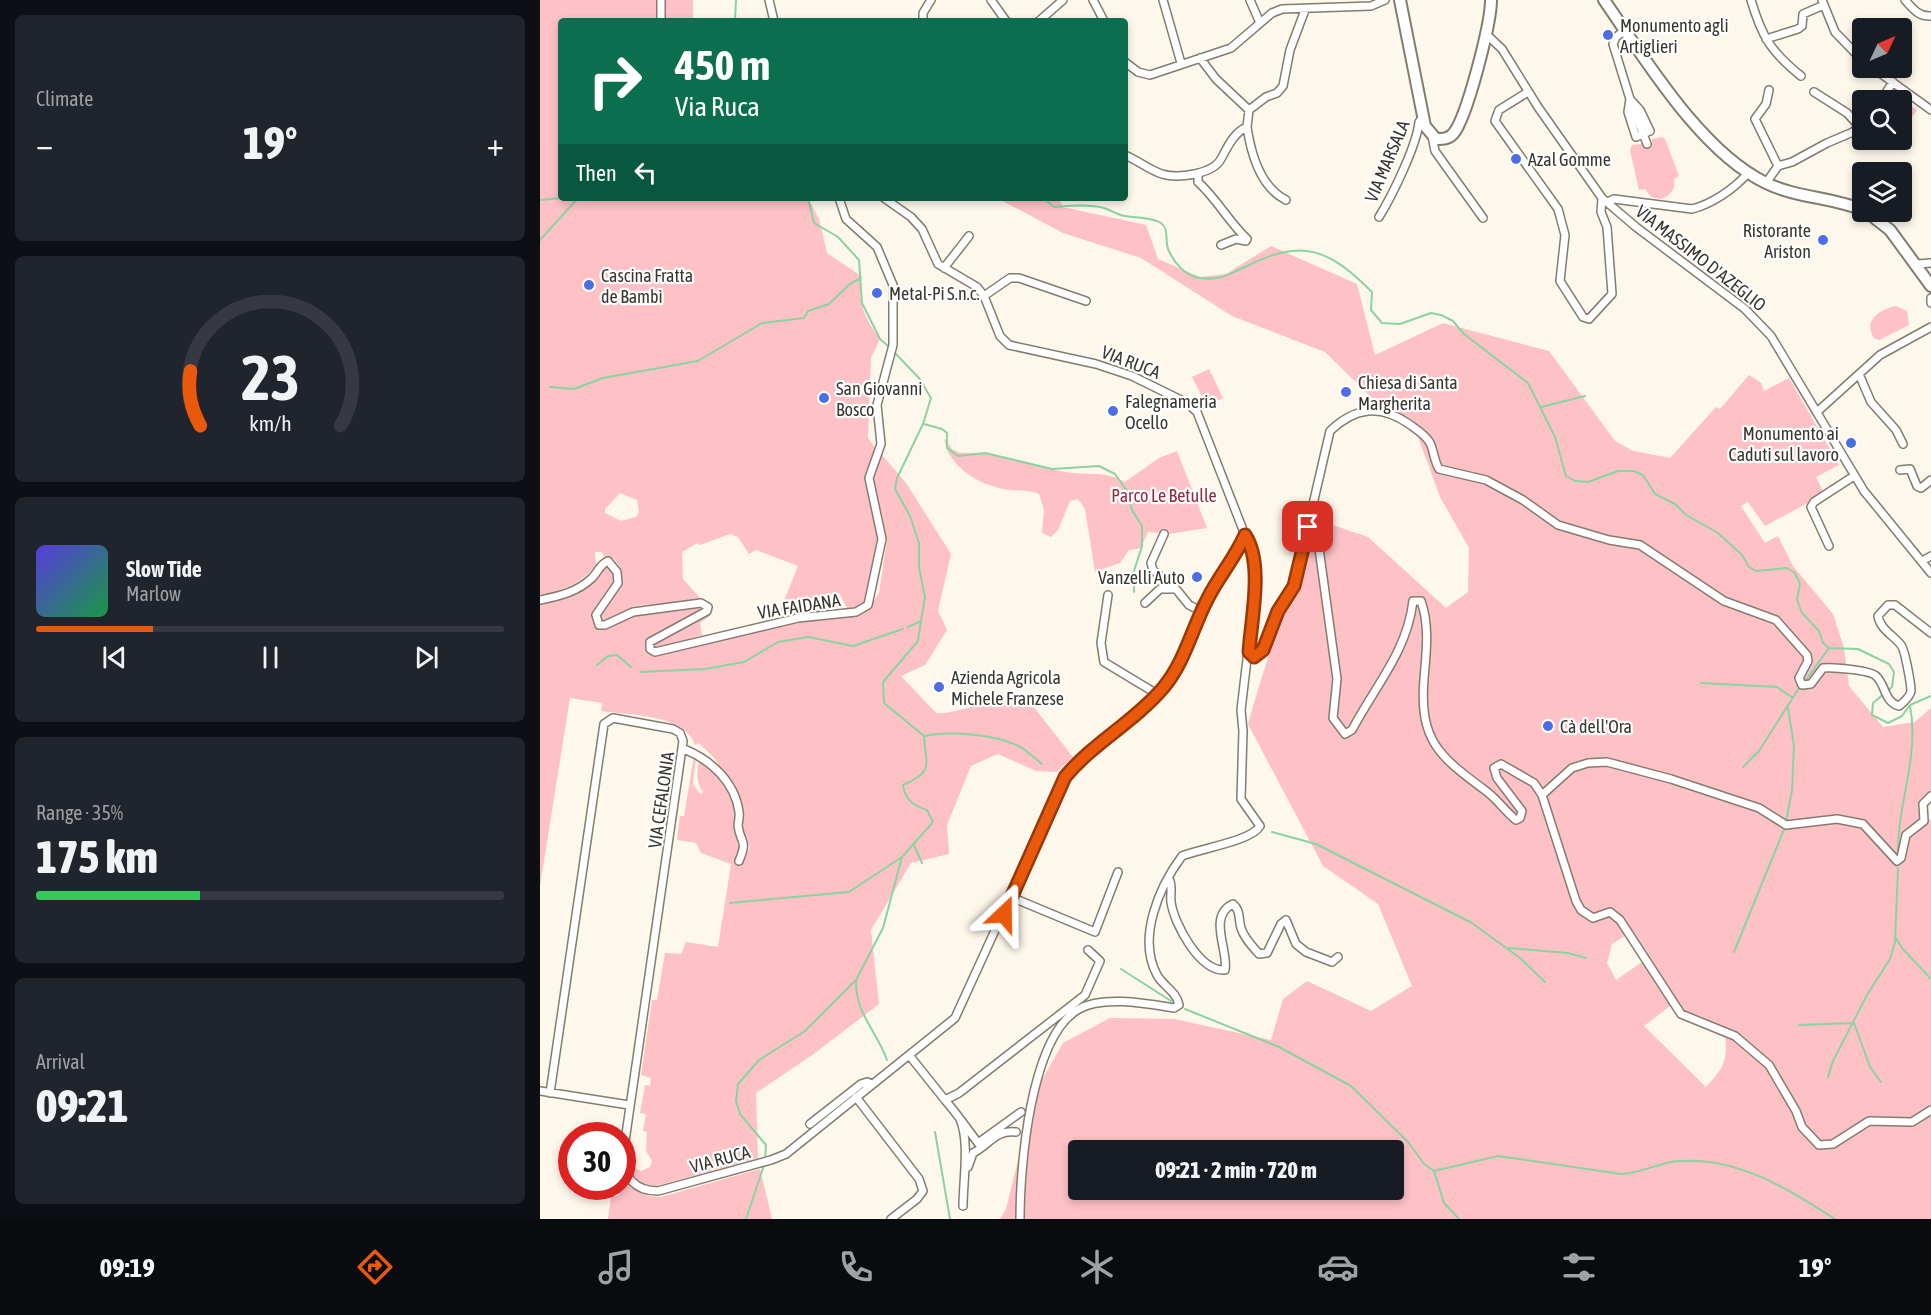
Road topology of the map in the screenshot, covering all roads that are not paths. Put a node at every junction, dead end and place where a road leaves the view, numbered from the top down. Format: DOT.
graph roads {
  1 [pos="661,0"];
  2 [pos="769,0"];
  3 [pos="931,0"];
  4 [pos="991,0"];
  5 [pos="1063,0"];
  6 [pos="1093,0"];
  7 [pos="1163,0"];
  8 [pos="1250,0"];
  9 [pos="1385,0"];
  10 [pos="1400,0"];
  11 [pos="1491,0"];
  12 [pos="1604,0"];
  13 [pos="1751,0"];
  14 [pos="1905,0"];
  15 [pos="1823,3"];
  16 [pos="1305,10"];
  17 [pos="1931,16"];
  18 [pos="661,18"];
  19 [pos="773,18"];
  20 [pos="923,18"];
  21 [pos="1004,18"];
  22 [pos="1043,18"];
  23 [pos="1102,18"];
  24 [pos="1260,23"];
  25 [pos="1625,30"];
  26 [pos="1485,33"];
  27 [pos="1766,39"];
  28 [pos="1482,45"];
  29 [pos="1852,49"];
  30 [pos="1200,58"];
  31 [pos="1507,59"];
  32 [pos="1181,63"];
  33 [pos="1128,64"];
  34 [pos="1801,76"];
  35 [pos="1887,78"];
  36 [pos="1893,82"];
  37 [pos="1769,90"];
  38 [pos="1888,90"];
  39 [pos="1528,92"];
  40 [pos="1814,92"];
  41 [pos="1630,99"];
  42 [pos="1249,110"];
  43 [pos="1931,110"];
  44 [pos="1423,117"];
  45 [pos="1852,117"];
  46 [pos="1247,127"];
  47 [pos="1852,132"];
  48 [pos="1432,136"];
  49 [pos="1644,136"];
  50 [pos="1647,144"];
  51 [pos="1128,156"];
  52 [pos="1778,166"];
  53 [pos="1198,173"];
  54 [pos="1748,173"];
  55 [pos="1766,183"];
  56 [pos="1286,200"];
  57 [pos="1605,200"];
  58 [pos="840,201"];
  59 [pos="888,201"];
  60 [pos="1852,208"];
  61 [pos="1379,217"];
  62 [pos="1483,218"];
  63 [pos="1880,222"];
  64 [pos="969,236"];
  65 [pos="1221,245"];
  66 [pos="1931,263"];
  67 [pos="1917,264"];
  68 [pos="944,268"];
  69 [pos="1931,286"];
  70 [pos="984,296"];
  71 [pos="1931,298"];
  72 [pos="1086,301"];
  73 [pos="1931,303"];
  74 [pos="1931,327"];
  75 [pos="1859,374"];
  76 [pos="1817,412"];
  77 [pos="1903,444"];
  78 [pos="1900,470"];
  79 [pos="1854,476"];
  80 [pos="1931,480"];
  81 [pos="1308,527"];
  82 [pos="1164,534"];
  83 [pos="1245,535"];
  84 [pos="1829,546"];
  85 [pos="1931,556"];
  86 [pos="1922,561"];
  87 [pos="1931,573"];
  88 [pos="1176,589"];
  89 [pos="1108,595"];
  90 [pos="540,600"];
  91 [pos="1145,603"];
  92 [pos="1201,611"];
  93 [pos="1931,633"];
  94 [pos="1250,655"];
  95 [pos="1158,694"];
  96 [pos="684,749"];
  97 [pos="1542,795"];
  98 [pos="1931,796"];
  99 [pos="739,861"];
  100 [pos="1118,872"];
  101 [pos="1169,879"];
  102 [pos="1011,897"];
  103 [pos="1088,951"];
  104 [pos="1338,957"];
  105 [pos="909,1055"];
  106 [pos="872,1084"];
  107 [pos="540,1091"];
  108 [pos="550,1093"];
  109 [pos="856,1097"];
  110 [pos="945,1100"];
  111 [pos="629,1106"];
  112 [pos="1931,1110"];
  113 [pos="1021,1112"];
  114 [pos="959,1118"];
  115 [pos="810,1124"];
  116 [pos="1016,1132"];
  117 [pos="964,1185"];
  118 [pos="963,1206"];
  119 [pos="891,1219"];
  120 [pos="1020,1219"];
  1 -- 18 [label="street"];
  2 -- 19 [label="street"];
  3 -- 20 [label="street"];
  4 -- 21 [label="street"];
  5 -- 22 [label="street"];
  6 -- 23 [label="street"];
  7 -- 32 [label="street"];
  8 -- 24 [label="street"];
  9 -- 16 [label="street"];
  10 -- 44 [label="main road"];
  11 -- 26 [label="main road"];
  12 -- 25 [label="main road"];
  13 -- 27 [label="street"];
  14 -- 17 [label="street"];
  15 -- 27 [label="street"];
  15 -- 29 [label="street"];
  16 -- 24 [label="street"];
  16 -- 42 [label="street"];
  24 -- 30 [label="street"];
  25 -- 41 [label="street"];
  25 -- 54 [label="main road"];
  26 -- 28 [label="main road"];
  26 -- 31 [label="street, VIA MASSIMO D'AZEGLIO"];
  27 -- 34 [label="street"];
  28 -- 31 [label="street, VIA MASSIMO D'AZEGLIO"];
  28 -- 48 [label="main road"];
  30 -- 32 [label="street"];
  30 -- 42 [label="street"];
  31 -- 39 [label="street, VIA MASSIMO D'AZEGLIO"];
  32 -- 33 [label="street"];
  35 -- 36 [label="street"];
  36 -- 38 [label="street"];
  36 -- 43 [label="street"];
  37 -- 52 [label="street"];
  39 -- 57 [label="street, VIA MASSIMO D'AZEGLIO"];
  39 -- 57 [label="street"];
  40 -- 45 [label="street"];
  41 -- 49 [label="street"];
  41 -- 49 [label="street"];
  42 -- 46 [label="street"];
  44 -- 48 [label="main road"];
  44 -- 61 [label="street, VIA MARSALA"];
  46 -- 53 [label="street"];
  46 -- 56 [label="street"];
  47 -- 52 [label="street"];
  48 -- 62 [label="street"];
  49 -- 50 [label="street"];
  51 -- 53 [label="street"];
  52 -- 55 [label="street"];
  53 -- 65 [label="street"];
  54 -- 55 [label="main road"];
  54 -- 57 [label="street"];
  55 -- 60 [label="main road"];
  57 -- 76 [label="street, VIA MASSIMO D'AZEGLIO"];
  58 -- 90 [label="street, VIA FAIDANA"];
  59 -- 68 [label="street, VIA RUCA"];
  63 -- 67 [label="main road"];
  64 -- 68 [label="street"];
  66 -- 67 [label="street"];
  67 -- 69 [label="main road"];
  68 -- 70 [label="street, VIA RUCA"];
  70 -- 72 [label="street"];
  70 -- 83 [label="street, VIA RUCA"];
  71 -- 73 [label="street"];
  74 -- 75 [label="street"];
  75 -- 76 [label="street"];
  75 -- 77 [label="street"];
  76 -- 79 [label="street, VIA MASSIMO D'AZEGLIO"];
  78 -- 80 [label="street"];
  79 -- 84 [label="street"];
  79 -- 86 [label="street, VIA MASSIMO D'AZEGLIO"];
  81 -- 93 [label="street"];
  81 -- 94 [label="street"];
  81 -- 97 [label="street"];
  82 -- 88 [label="street"];
  83 -- 92 [label="street, VIA RUCA"];
  83 -- 94 [label="street, VIA RUCA"];
  85 -- 86 [label="street"];
  86 -- 87 [label="street, VIA MASSIMO D'AZEGLIO"];
  88 -- 91 [label="street"];
  88 -- 92 [label="street"];
  89 -- 95 [label="street"];
  92 -- 95 [label="street, VIA RUCA"];
  94 -- 101 [label="street, VIA RUCA"];
  95 -- 102 [label="street, VIA RUCA"];
  96 -- 99 [label="street"];
  96 -- 108 [label="street, VIA CEFALONIA"];
  96 -- 111 [label="street, VIA CEFALONIA"];
  97 -- 98 [label="street"];
  97 -- 112 [label="street"];
  100 -- 102 [label="street"];
  101 -- 104 [label="street"];
  101 -- 120 [label="street"];
  102 -- 105 [label="street, VIA RUCA"];
  103 -- 110 [label="street"];
  105 -- 106 [label="street, VIA RUCA"];
  105 -- 110 [label="street"];
  106 -- 109 [label="street, VIA RUCA"];
  106 -- 115 [label="street, VIA RUCA"];
  107 -- 108 [label="street"];
  108 -- 111 [label="street"];
  109 -- 111 [label="street, VIA RUCA"];
  109 -- 119 [label="street"];
  110 -- 114 [label="street"];
  113 -- 114 [label="street"];
  114 -- 117 [label="street"];
  116 -- 117 [label="street"];
  117 -- 118 [label="street"];
}
